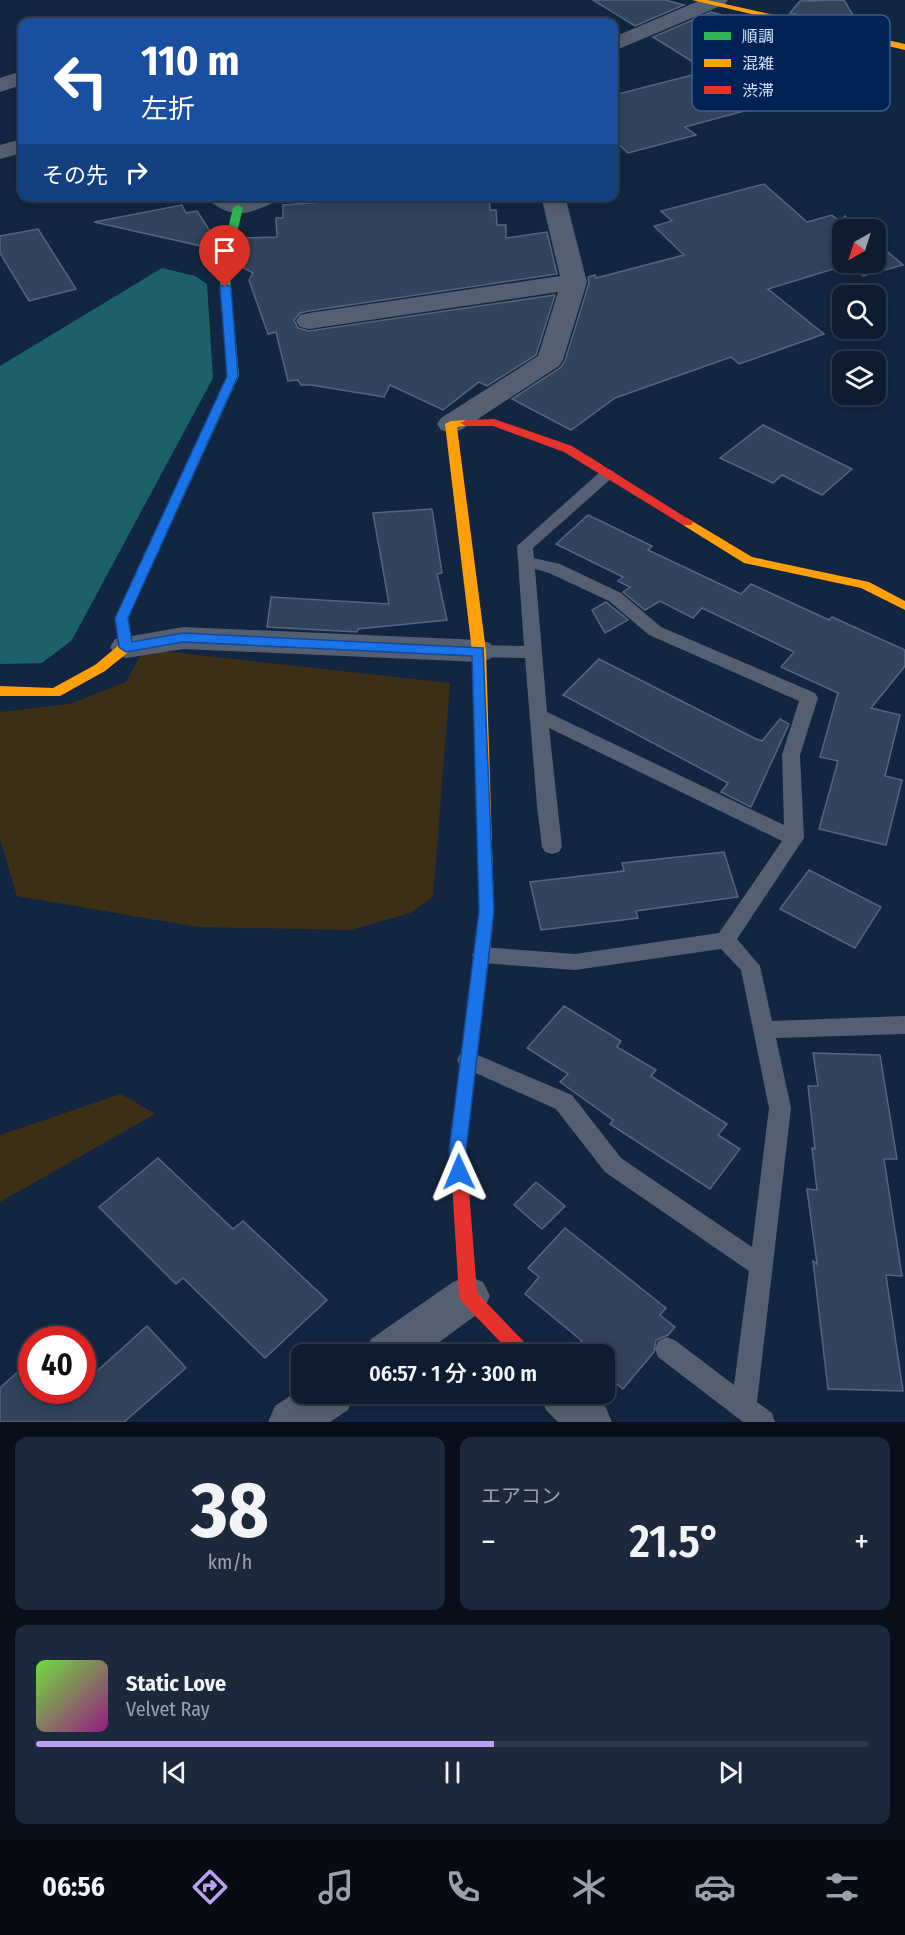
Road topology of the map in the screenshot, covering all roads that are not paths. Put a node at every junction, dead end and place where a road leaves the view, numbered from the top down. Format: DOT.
graph roads {
  1 [pos="708,1"];
  2 [pos="768,15"];
  3 [pos="618,43"];
  4 [pos="890,43"];
  5 [pos="905,47"];
  6 [pos="18,79"];
  7 [pos="0,85"];
  8 [pos="18,147"];
  9 [pos="0,152"];
  10 [pos="554,201"];
  11 [pos="227,202"];
  12 [pos="574,282"];
  13 [pos="309,321"];
  14 [pos="451,424"];
  15 [pos="607,474"];
  16 [pos="526,562"];
  17 [pos="905,606"];
  18 [pos="126,647"];
  19 [pos="478,651"];
  20 [pos="534,652"];
  21 [pos="0,691"];
  22 [pos="539,716"];
  23 [pos="794,838"];
  24 [pos="552,847"];
  25 [pos="725,940"];
  26 [pos="482,955"];
  27 [pos="905,1025"];
  28 [pos="764,1030"];
  29 [pos="468,1060"];
  30 [pos="761,1266"];
  31 [pos="468,1296"];
  32 [pos="401,1344"];
  33 [pos="514,1344"];
  34 [pos="667,1349"];
  35 [pos="317,1404"];
  36 [pos="572,1404"];
  37 [pos="754,1415"];
  38 [pos="291,1422"];
  39 [pos="589,1422"];
  1 -- 2 [label="street"];
  1 -- 3 [label="street"];
  4 -- 5 [label="street"];
  6 -- 7 [label="street"];
  8 -- 9 [label="street"];
  10 -- 12 [label="street"];
  11 -- 18 [label="street"];
  12 -- 13 [label="street"];
  12 -- 14 [label="street"];
  14 -- 15 [label="street"];
  14 -- 19 [label="street"];
  15 -- 16 [label="lane"];
  15 -- 17 [label="street"];
  16 -- 20 [label="lane"];
  16 -- 23 [label="lane"];
  18 -- 19 [label="street"];
  18 -- 21 [label="street"];
  19 -- 20 [label="lane"];
  19 -- 26 [label="street"];
  20 -- 22 [label="lane"];
  22 -- 23 [label="lane"];
  22 -- 24 [label="lane"];
  23 -- 25 [label="lane"];
  25 -- 26 [label="lane"];
  25 -- 28 [label="lane"];
  26 -- 29 [label="street"];
  27 -- 28 [label="lane"];
  28 -- 30 [label="lane"];
  29 -- 30 [label="lane"];
  29 -- 31 [label="street"];
  30 -- 37 [label="lane"];
  31 -- 32 [label="street"];
  31 -- 33 [label="street"];
  34 -- 37 [label="lane"];
  35 -- 38 [label="street"];
  36 -- 39 [label="street"];
}
